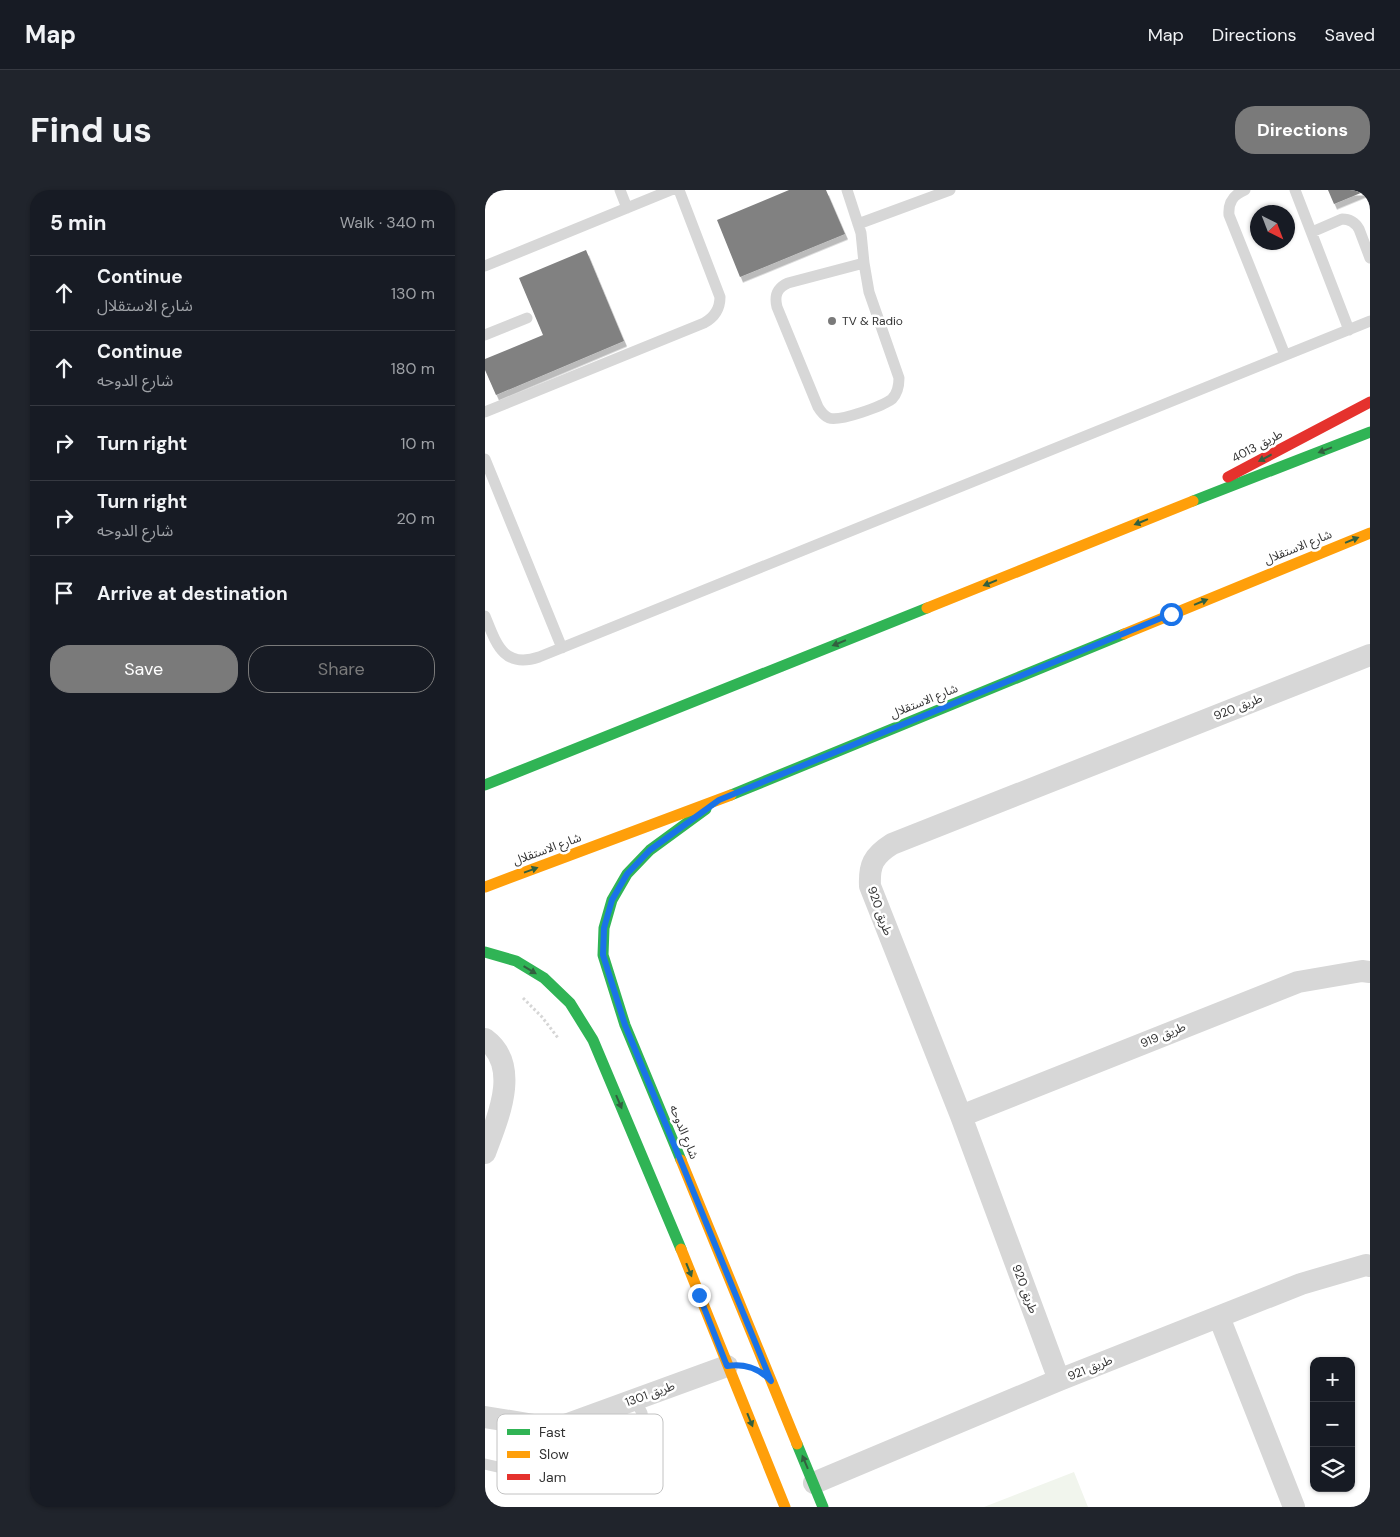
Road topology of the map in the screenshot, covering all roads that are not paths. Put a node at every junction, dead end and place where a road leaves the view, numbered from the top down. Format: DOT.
graph roads {
  1 [pos="620,190"];
  2 [pos="671,190"];
  3 [pos="679,190"];
  4 [pos="847,190"];
  5 [pos="950,190"];
  6 [pos="1245,190"];
  7 [pos="1295,190"];
  8 [pos="627,208"];
  9 [pos="858,224"];
  10 [pos="1312,232"];
  11 [pos="1370,258"];
  12 [pos="864,263"];
  13 [pos="485,266"];
  14 [pos="527,318"];
  15 [pos="1370,321"];
  16 [pos="1349,330"];
  17 [pos="485,335"];
  18 [pos="1285,355"];
  19 [pos="1370,402"];
  20 [pos="485,412"];
  21 [pos="1370,432"];
  22 [pos="485,459"];
  23 [pos="1158,515"];
  24 [pos="1370,533"];
  25 [pos="485,616"];
  26 [pos="562,648"];
  27 [pos="1370,655"];
  28 [pos="485,772"];
  29 [pos="515,773"];
  30 [pos="485,786"];
  31 [pos="719,800"];
  32 [pos="485,887"];
  33 [pos="485,952"];
  34 [pos="1370,972"];
  35 [pos="485,1039"];
  36 [pos="961,1116"];
  37 [pos="485,1152"];
  38 [pos="1370,1266"];
  39 [pos="1219,1317"];
  40 [pos="732,1365"];
  41 [pos="756,1369"];
  42 [pos="1059,1380"];
  43 [pos="771,1381"];
  44 [pos="635,1400"];
  45 [pos="596,1414"];
  46 [pos="642,1414"];
  47 [pos="814,1483"];
  48 [pos="785,1507"];
  49 [pos="823,1507"];
  50 [pos="1294,1507"];
  1 -- 8 [label="lane"];
  2 -- 8 [label="lane"];
  3 -- 20 [label="lane"];
  4 -- 9 [label="lane"];
  5 -- 9 [label="lane"];
  6 -- 18 [label="lane"];
  7 -- 10 [label="lane"];
  8 -- 13 [label="lane"];
  9 -- 12 [label="lane"];
  10 -- 11 [label="lane"];
  10 -- 16 [label="lane"];
  12 -- 12 [label="lane"];
  14 -- 17 [label="lane"];
  15 -- 16 [label="lane"];
  16 -- 18 [label="lane"];
  18 -- 26 [label="lane"];
  19 -- 23 [label="main road, طريق 4013, one-way"];
  21 -- 23 [label="main road, one-way"];
  22 -- 26 [label="lane"];
  23 -- 29 [label="main road, one-way"];
  31 -- 24 [label="main road, شارع الاستقلال, one-way"];
  25 -- 26 [label="lane"];
  27 -- 36 [label="street, طريق 920"];
  28 -- 29 [label="lane"];
  29 -- 30 [label="main road"];
  32 -- 31 [label="main road, شارع الاستقلال, one-way"];
  31 -- 43 [label="main road, شارع الدوحه"];
  33 -- 40 [label="main road, one-way"];
  34 -- 36 [label="street, طريق 919"];
  35 -- 37 [label="street"];
  36 -- 42 [label="street, طريق 920"];
  38 -- 39 [label="street, طريق 921"];
  39 -- 42 [label="street, طريق 921"];
  39 -- 50 [label="street"];
  40 -- 44 [label="street, طريق 1301"];
  40 -- 48 [label="main road, one-way"];
  41 -- 43 [label="main road"];
  42 -- 47 [label="street, طريق 921"];
  47 -- 43 [label="main road, شارع الدوحه, one-way"];
  44 -- 45 [label="street, طريق 1301"];
  44 -- 46 [label="lane"];
  47 -- 49 [label="main road, شارع الدوحه"];
}
